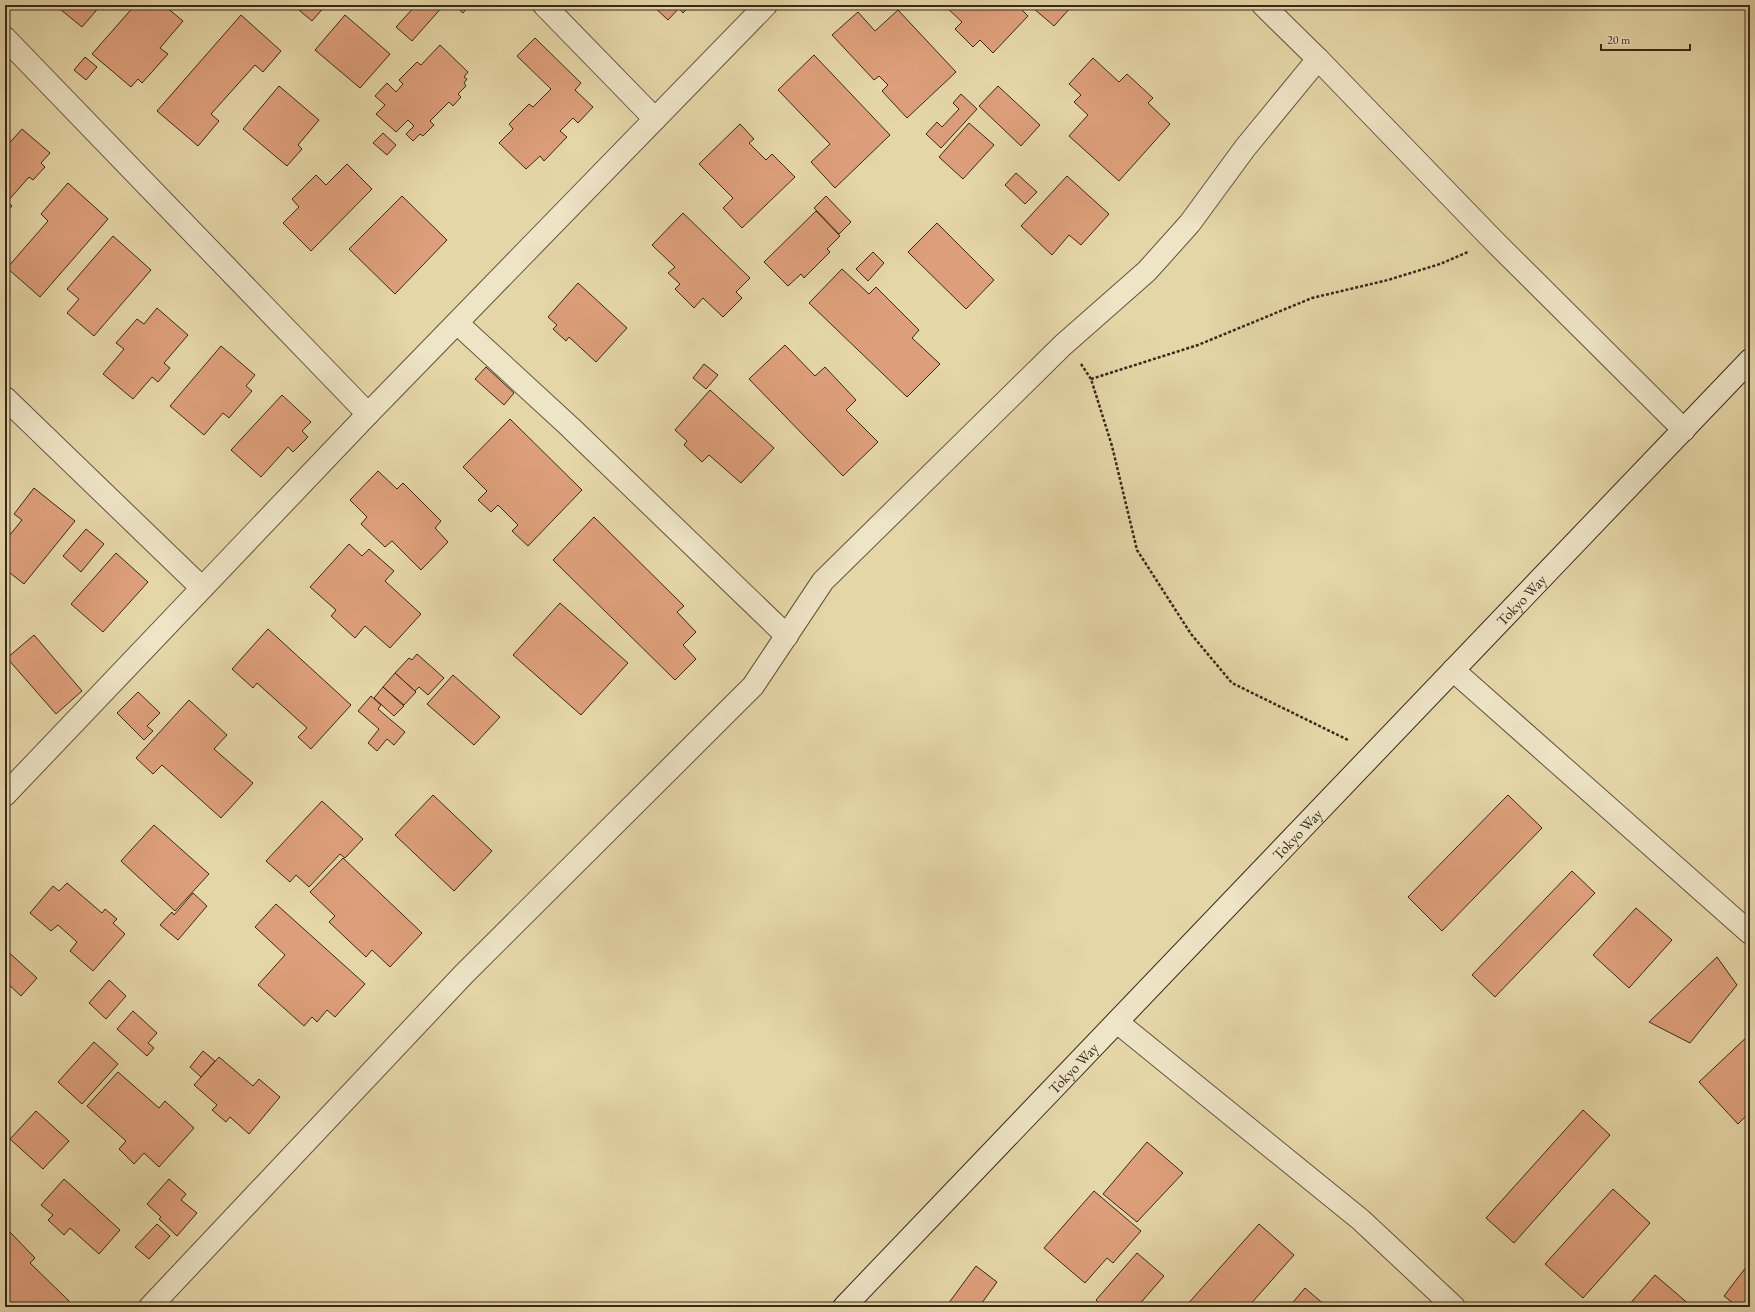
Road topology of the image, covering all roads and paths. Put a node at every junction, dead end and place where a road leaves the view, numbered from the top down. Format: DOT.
graph roads {
  1 [pos="544,5"];
  2 [pos="766,5"];
  3 [pos="1263,5"];
  4 [pos="5,38"];
  5 [pos="1318,59"];
  6 [pos="655,119"];
  7 [pos="1494,241"];
  8 [pos="457,323"];
  9 [pos="1062,345"];
  10 [pos="1750,360"];
  11 [pos="1091,379"];
  12 [pos="5,398"];
  13 [pos="368,414"];
  14 [pos="1684,430"];
  15 [pos="202,588"];
  16 [pos="787,636"];
  17 [pos="1453,670"];
  18 [pos="1373,754"];
  19 [pos="5,795"];
  20 [pos="1750,933"];
  21 [pos="1117,1022"];
  22 [pos="150,1307"];
  23 [pos="844,1307"];
  24 [pos="1454,1307"];
  1 -- 6 [label="street"];
  2 -- 6 [label="street"];
  3 -- 5 [label="street"];
  4 -- 13 [label="street"];
  5 -- 7 [label="street"];
  5 -- 9 [label="street"];
  6 -- 8 [label="street"];
  7 -- 11 [label="path"];
  7 -- 14 [label="street"];
  8 -- 13 [label="street"];
  8 -- 16 [label="street"];
  9 -- 11 [label="path"];
  9 -- 16 [label="street"];
  10 -- 14 [label="street, Tokyo Way"];
  11 -- 18 [label="path"];
  12 -- 15 [label="street"];
  13 -- 15 [label="street"];
  14 -- 17 [label="street, Tokyo Way"];
  15 -- 19 [label="street"];
  16 -- 22 [label="street"];
  17 -- 18 [label="street, Tokyo Way"];
  17 -- 20 [label="street"];
  18 -- 21 [label="street, Tokyo Way"];
  21 -- 23 [label="street, Tokyo Way"];
  21 -- 24 [label="street"];
}
